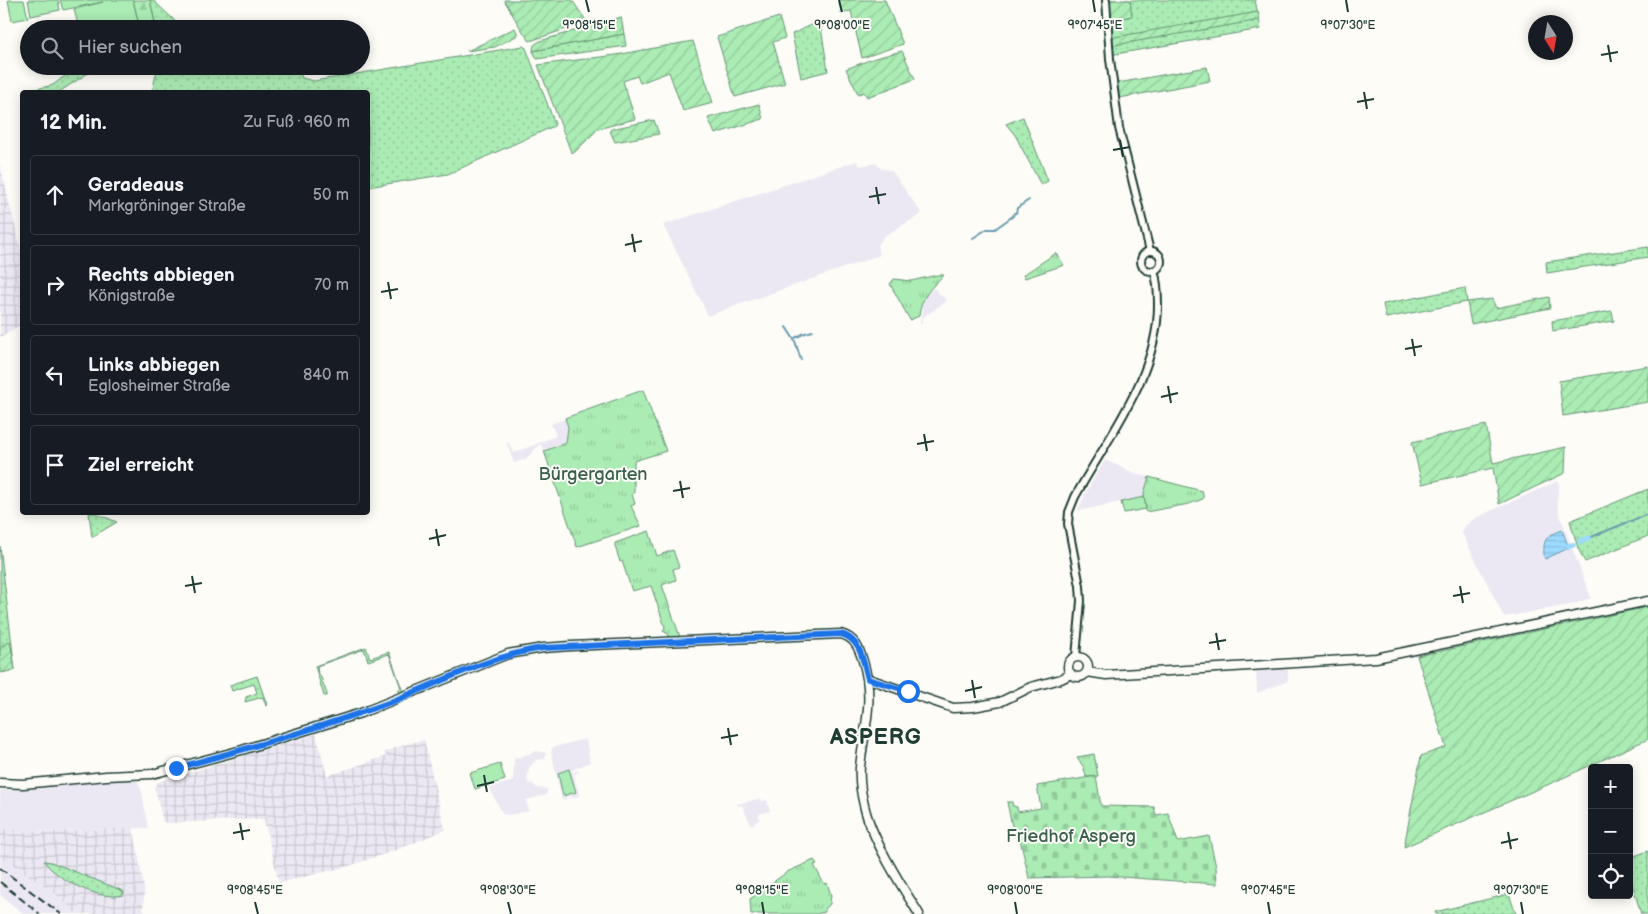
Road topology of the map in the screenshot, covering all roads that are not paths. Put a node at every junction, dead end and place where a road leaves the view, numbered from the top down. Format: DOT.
graph roads {
  1 [pos="1106,0"];
  2 [pos="1150,251"];
  3 [pos="1154,271"];
  4 [pos="1648,601"];
  5 [pos="1076,657"];
  6 [pos="1087,672"];
  7 [pos="1071,674"];
  8 [pos="868,679"];
  9 [pos="0,784"];
  10 [pos="919,914"];
  1 -- 2 [label="street"];
  2 -- 3 [label="street"];
  2 -- 3 [label="street"];
  3 -- 5 [label="street"];
  4 -- 6 [label="main road"];
  5 -- 6 [label="main road"];
  5 -- 7 [label="main road"];
  6 -- 7 [label="main road"];
  7 -- 8 [label="main road"];
  8 -- 9 [label="main road"];
  8 -- 10 [label="main road"];
}
